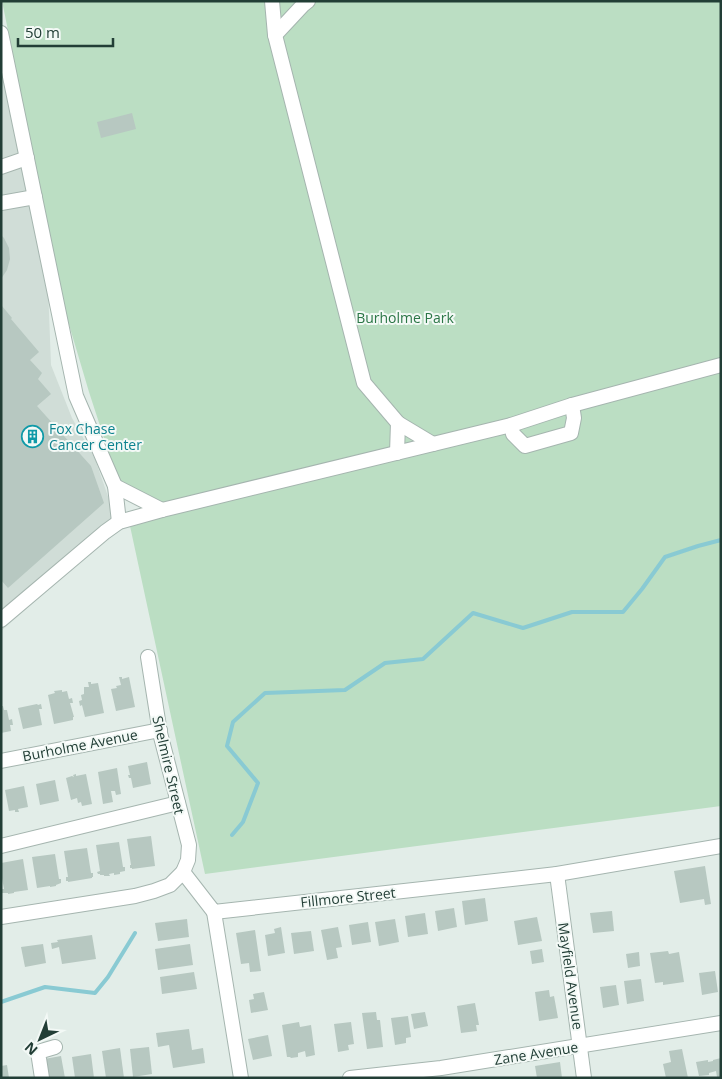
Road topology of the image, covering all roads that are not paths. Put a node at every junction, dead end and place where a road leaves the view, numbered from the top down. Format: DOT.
graph roads {
  1 [pos="272,1"];
  2 [pos="301,2"];
  3 [pos="1,33"];
  4 [pos="275,35"];
  5 [pos="3,50"];
  6 [pos="27,158"];
  7 [pos="1,167"];
  8 [pos="35,197"];
  9 [pos="1,203"];
  10 [pos="721,365"];
  11 [pos="572,405"];
  12 [pos="398,424"];
  13 [pos="511,425"];
  14 [pos="433,444"];
  15 [pos="397,453"];
  16 [pos="115,486"];
  17 [pos="162,510"];
  18 [pos="119,522"];
  19 [pos="1,620"];
  20 [pos="148,657"];
  21 [pos="160,730"];
  22 [pos="1,761"];
  23 [pos="178,803"];
  24 [pos="1,846"];
  25 [pos="721,846"];
  26 [pos="183,872"];
  27 [pos="557,874"];
  28 [pos="214,912"];
  29 [pos="1,917"];
  30 [pos="721,1023"];
  31 [pos="580,1046"];
  32 [pos="55,1047"];
  33 [pos="42,1078"];
  34 [pos="240,1078"];
  35 [pos="350,1078"];
  36 [pos="584,1078"];
  1 -- 4 [label="street"];
  2 -- 4 [label="street"];
  3 -- 5 [label="street"];
  4 -- 12 [label="street"];
  5 -- 6 [label="street"];
  6 -- 7 [label="street"];
  6 -- 8 [label="street"];
  8 -- 9 [label="street"];
  8 -- 16 [label="street"];
  10 -- 11 [label="street"];
  11 -- 13 [label="street"];
  11 -- 13 [label="street"];
  12 -- 14 [label="street"];
  12 -- 15 [label="street"];
  13 -- 14 [label="street"];
  14 -- 15 [label="street"];
  15 -- 17 [label="street"];
  16 -- 17 [label="street"];
  16 -- 18 [label="street"];
  17 -- 18 [label="street"];
  18 -- 19 [label="street"];
  20 -- 21 [label="street, Shelmire Street"];
  21 -- 22 [label="street, Burholme Avenue"];
  21 -- 23 [label="street, Shelmire Street"];
  23 -- 24 [label="street"];
  23 -- 26 [label="street, Shelmire Street"];
  25 -- 27 [label="street, Fillmore Street"];
  26 -- 28 [label="street"];
  26 -- 29 [label="street"];
  27 -- 28 [label="street, Fillmore Street"];
  27 -- 31 [label="street, Mayfield Avenue"];
  28 -- 34 [label="street"];
  30 -- 31 [label="street, Zane Avenue"];
  31 -- 35 [label="street, Zane Avenue"];
  31 -- 36 [label="street, Mayfield Avenue"];
  32 -- 33 [label="street"];
}
